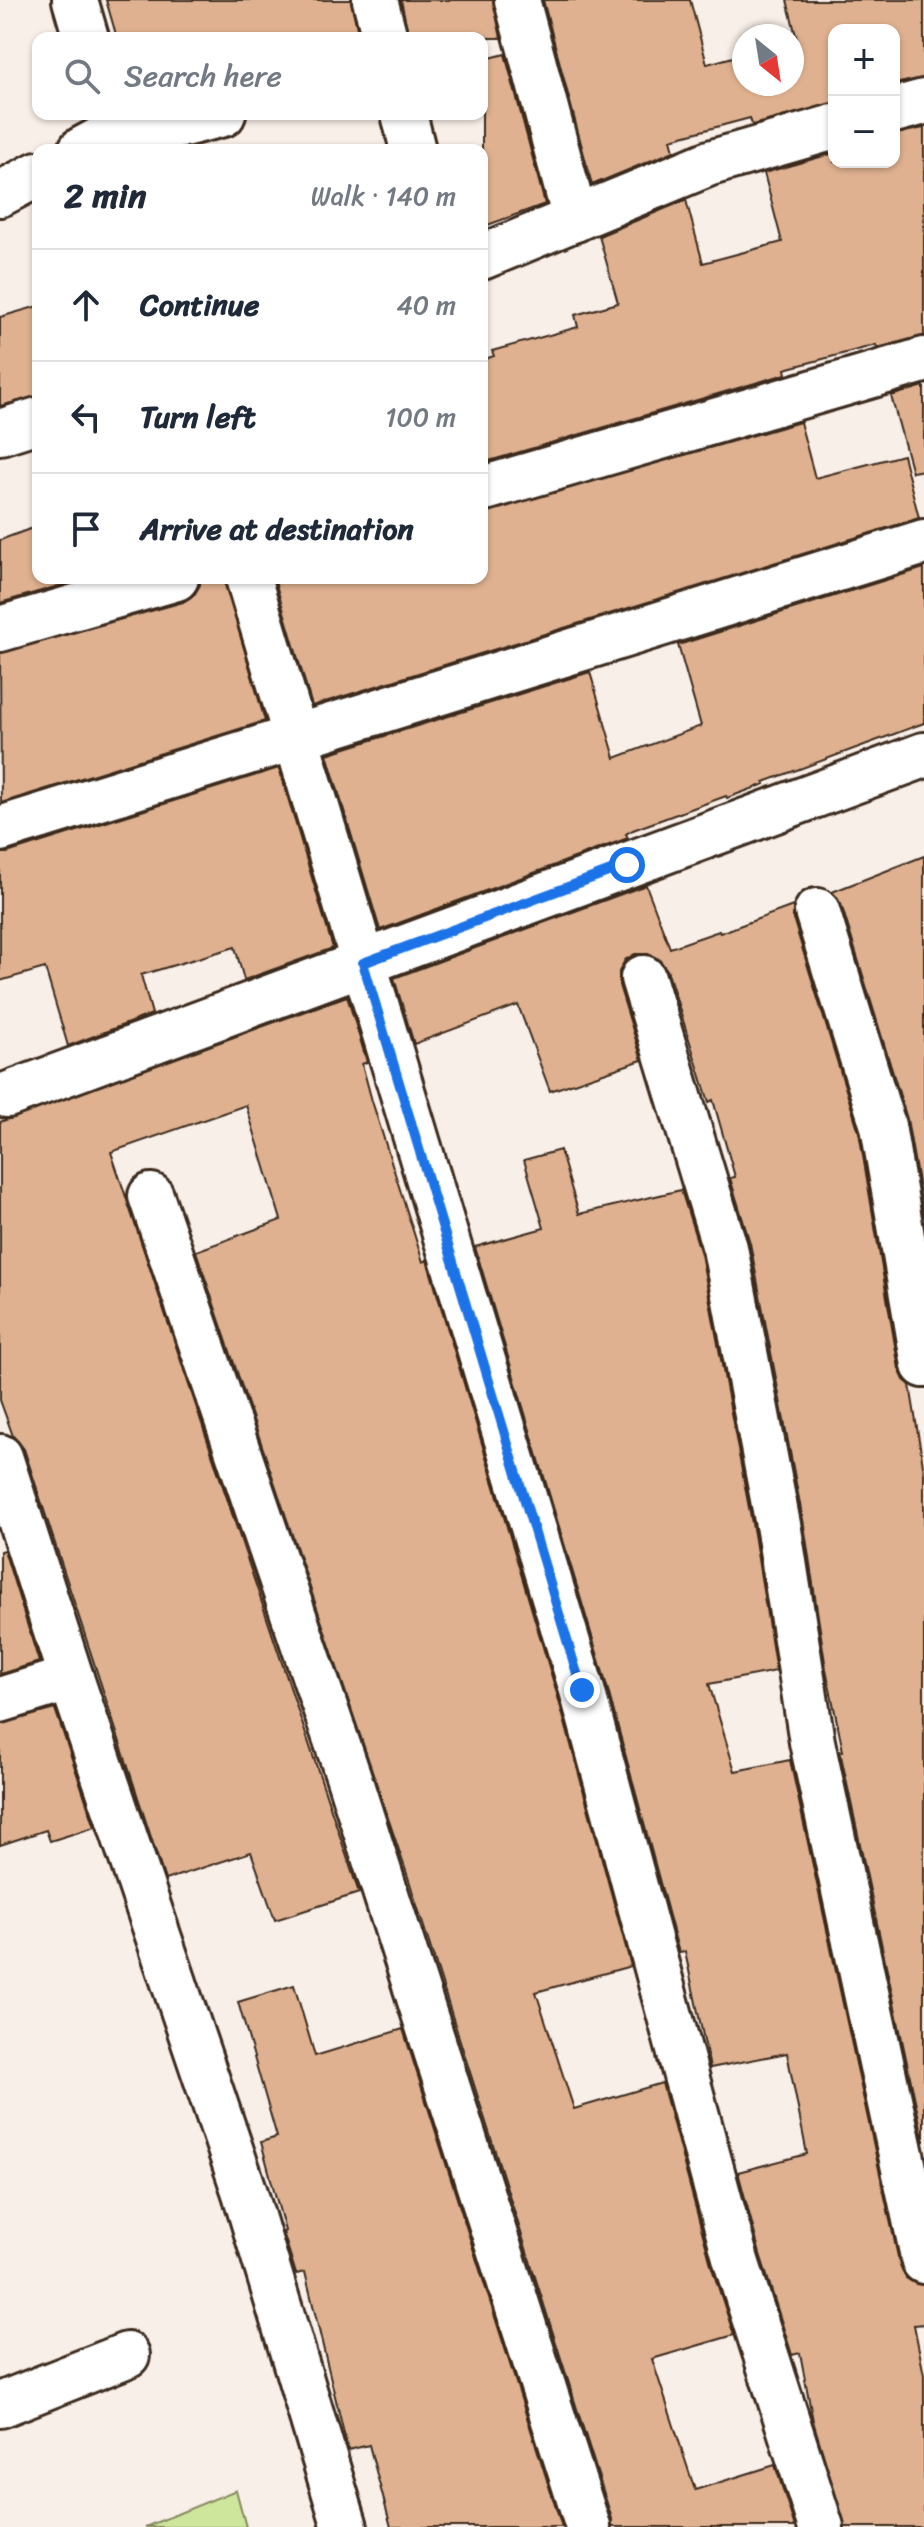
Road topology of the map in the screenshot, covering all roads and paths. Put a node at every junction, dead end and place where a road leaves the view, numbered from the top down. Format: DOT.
graph roads {
  1 [pos="75,0"];
  2 [pos="375,0"];
  3 [pos="517,0"];
  4 [pos="84,32"];
  5 [pos="383,32"];
  6 [pos="924,102"];
  7 [pos="900,108"];
  8 [pos="193,120"];
  9 [pos="406,120"];
  10 [pos="828,129"];
  11 [pos="108,137"];
  12 [pos="412,144"];
  13 [pos="32,177"];
  14 [pos="0,194"];
  15 [pos="575,219"];
  16 [pos="488,255"];
  17 [pos="924,360"];
  18 [pos="32,422"];
  19 [pos="0,432"];
  20 [pos="488,487"];
  21 [pos="924,542"];
  22 [pos="155,584"];
  23 [pos="250,584"];
  24 [pos="0,629"];
  25 [pos="295,738"];
  26 [pos="924,755"];
  27 [pos="0,829"];
  28 [pos="817,911"];
  29 [pos="363,963"];
  30 [pos="643,978"];
  31 [pos="7,1095"];
  32 [pos="151,1196"];
  33 [pos="924,1365"];
  34 [pos="0,1457"];
  35 [pos="71,1678"];
  36 [pos="0,1700"];
  37 [pos="924,2261"];
  38 [pos="127,2355"];
  39 [pos="0,2405"];
  40 [pos="345,2527"];
  41 [pos="588,2527"];
  42 [pos="821,2527"];
  1 -- 4 [label="street"];
  2 -- 5 [label="street"];
  3 -- 15 [label="street"];
  6 -- 7 [label="street"];
  8 -- 11 [label="street"];
  9 -- 12 [label="street"];
  10 -- 15 [label="street"];
  13 -- 14 [label="street"];
  15 -- 16 [label="street"];
  17 -- 20 [label="street"];
  18 -- 19 [label="street"];
  21 -- 25 [label="street"];
  22 -- 24 [label="street"];
  23 -- 25 [label="street"];
  25 -- 27 [label="street"];
  25 -- 29 [label="street"];
  26 -- 29 [label="street"];
  28 -- 33 [label="street"];
  29 -- 31 [label="street"];
  29 -- 42 [label="street"];
  30 -- 37 [label="street"];
  32 -- 41 [label="street"];
  34 -- 35 [label="street"];
  35 -- 36 [label="street"];
  35 -- 40 [label="street"];
  38 -- 39 [label="street"];
}
